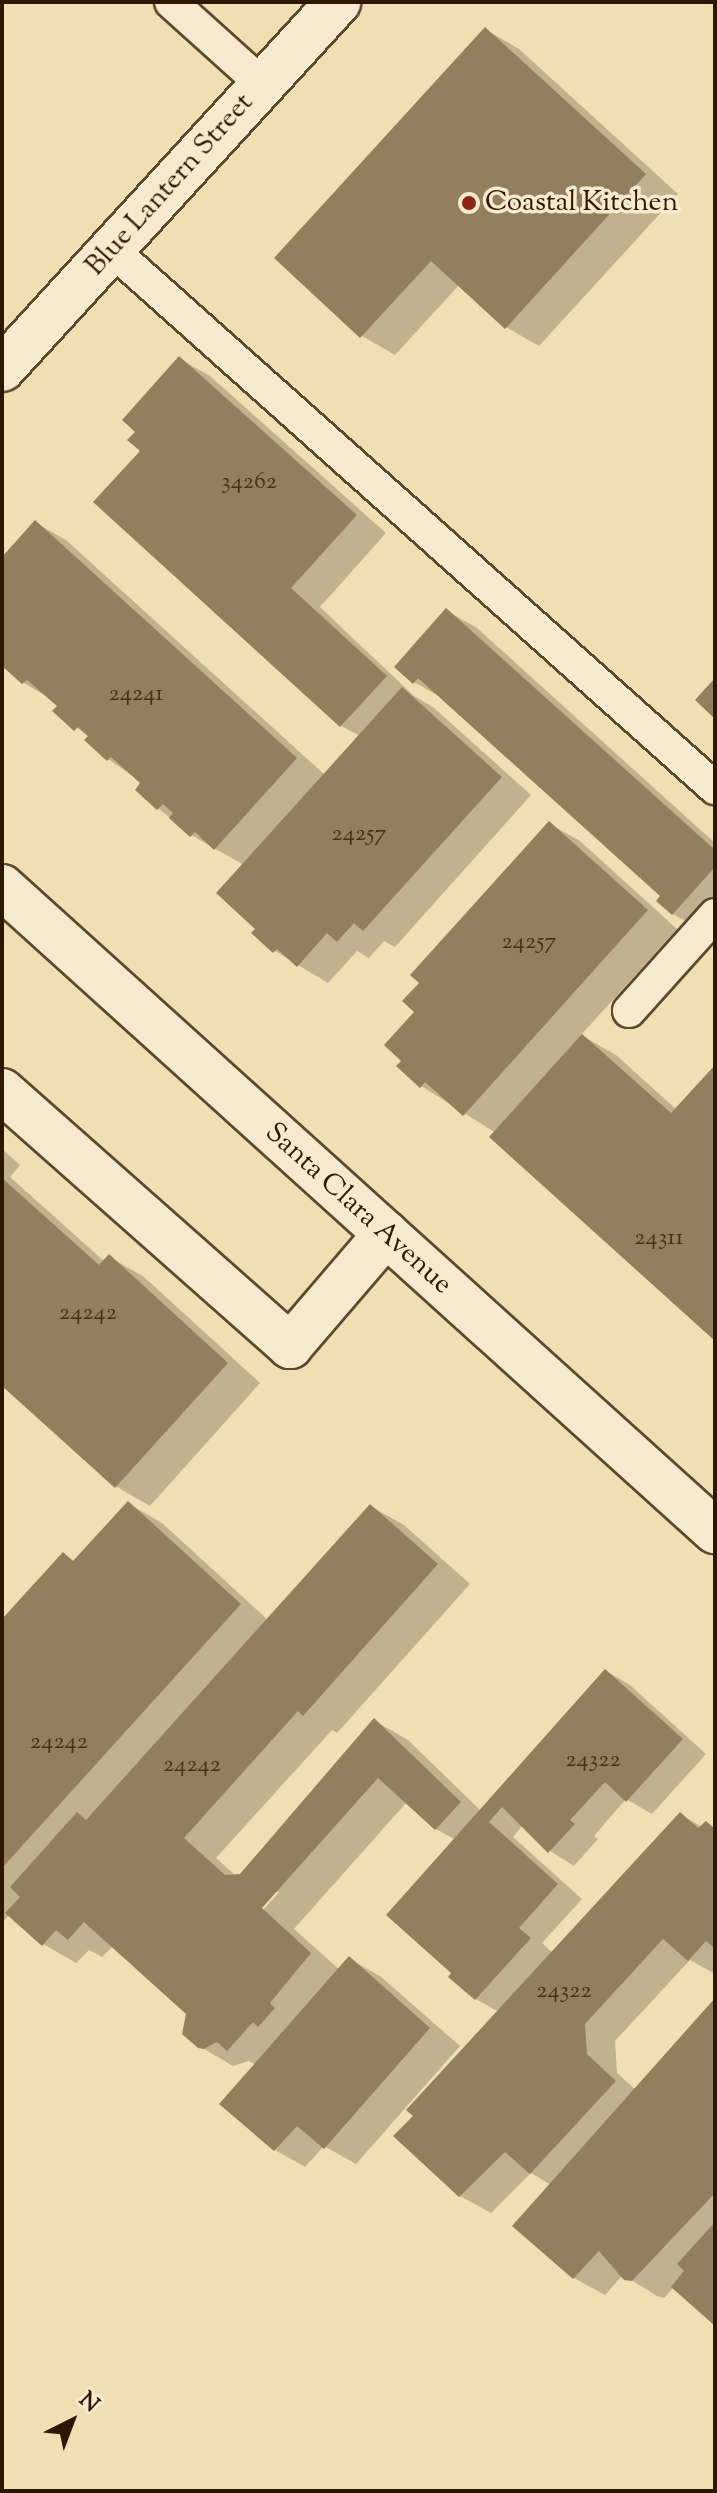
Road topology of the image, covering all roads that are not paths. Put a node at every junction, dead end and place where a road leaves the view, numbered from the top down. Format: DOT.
graph roads {
  1 [pos="171,2"];
  2 [pos="338,2"];
  3 [pos="262,84"];
  4 [pos="111,249"];
  5 [pos="6,355"];
  6 [pos="715,788"];
  7 [pos="2,887"];
  8 [pos="715,915"];
  9 [pos="629,1011"];
  10 [pos="2,1091"];
  11 [pos="386,1234"];
  12 [pos="715,1531"];
  1 -- 3 [label="lane"];
  2 -- 3 [label="street, Blue Lantern Street"];
  3 -- 4 [label="street, Blue Lantern Street"];
  4 -- 5 [label="street, Blue Lantern Street"];
  4 -- 6 [label="lane"];
  7 -- 11 [label="street, Santa Clara Avenue"];
  8 -- 9 [label="lane"];
  10 -- 11 [label="street"];
  11 -- 12 [label="street, Santa Clara Avenue"];
}
